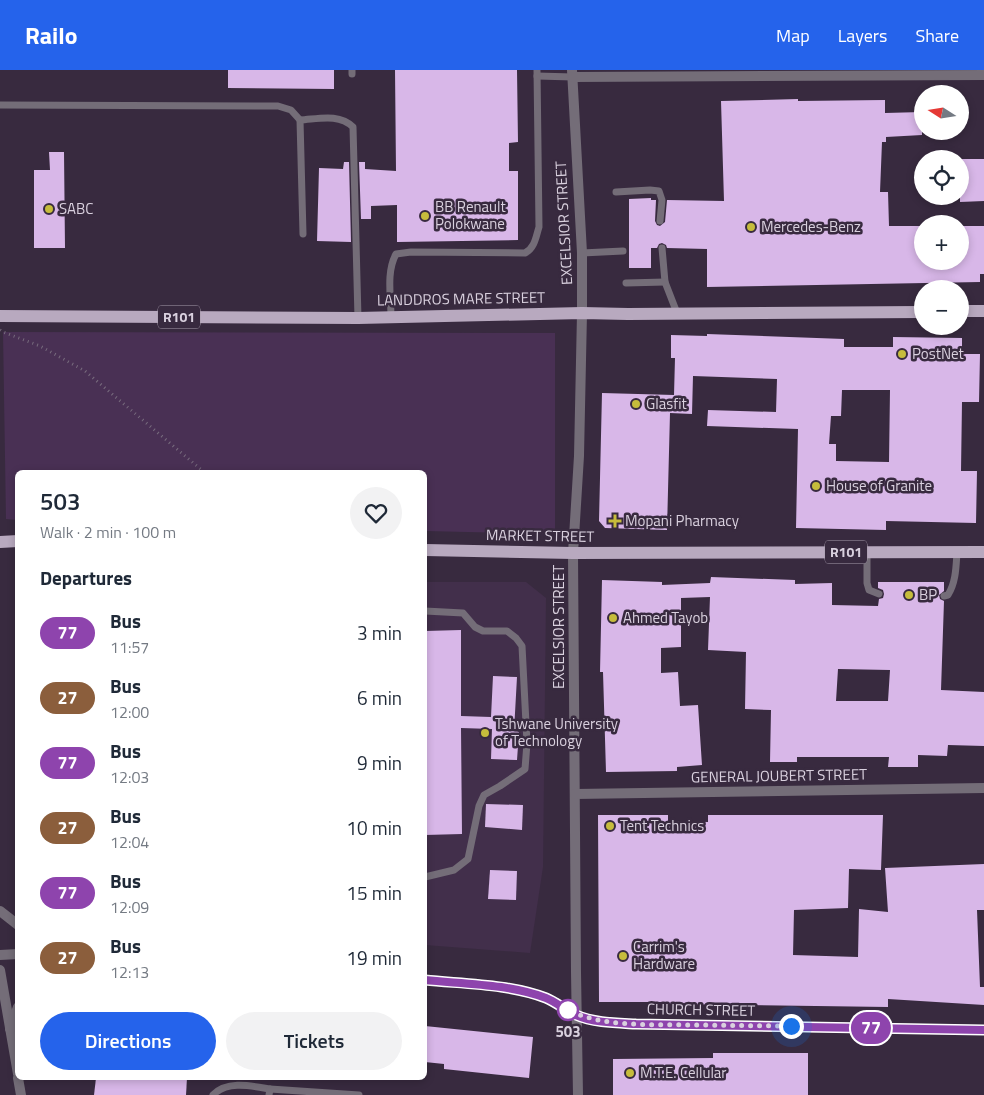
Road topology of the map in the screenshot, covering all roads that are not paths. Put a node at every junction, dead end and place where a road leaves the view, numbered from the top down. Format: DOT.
graph roads {
  1 [pos="537,73"];
  2 [pos="572,74"];
  3 [pos="984,75"];
  4 [pos="0,105"];
  5 [pos="300,120"];
  6 [pos="616,192"];
  7 [pos="660,221"];
  8 [pos="303,234"];
  9 [pos="662,248"];
  10 [pos="623,251"];
  11 [pos="582,253"];
  12 [pos="665,282"];
  13 [pos="626,283"];
  14 [pos="984,311"];
  15 [pos="914,312"];
  16 [pos="969,312"];
  17 [pos="582,313"];
  18 [pos="677,313"];
  19 [pos="0,316"];
  20 [pos="391,317"];
  21 [pos="358,318"];
  22 [pos="15,541"];
  23 [pos="0,542"];
  24 [pos="427,550"];
  25 [pos="867,552"];
  26 [pos="957,552"];
  27 [pos="984,552"];
  28 [pos="574,553"];
  29 [pos="878,594"];
  30 [pos="944,596"];
  31 [pos="427,611"];
  32 [pos="984,788"];
  33 [pos="575,794"];
  34 [pos="427,877"];
  35 [pos="0,912"];
  36 [pos="15,923"];
  37 [pos="15,954"];
  38 [pos="0,955"];
  39 [pos="0,970"];
  40 [pos="427,980"];
  41 [pos="15,1015"];
  42 [pos="577,1015"];
  43 [pos="10,1030"];
  44 [pos="984,1030"];
  45 [pos="15,1059"];
  46 [pos="19,1080"];
  47 [pos="270,1092"];
  48 [pos="21,1095"];
  49 [pos="213,1095"];
  50 [pos="358,1095"];
  51 [pos="578,1095"];
  1 -- 2 [label="lane"];
  1 -- 20 [label="lane"];
  2 -- 3 [label="street"];
  2 -- 11 [label="street, EXCELSIOR STREET"];
  4 -- 5 [label="lane"];
  5 -- 8 [label="lane"];
  5 -- 21 [label="lane"];
  6 -- 7 [label="lane"];
  9 -- 12 [label="lane"];
  10 -- 11 [label="lane"];
  11 -- 17 [label="street, EXCELSIOR STREET"];
  12 -- 13 [label="lane"];
  12 -- 18 [label="lane"];
  14 -- 16 [label="main road"];
  15 -- 18 [label="main road, LANDDROS MARE STREET / R101"];
  17 -- 18 [label="main road, LANDDROS MARE STREET / R101"];
  17 -- 20 [label="main road, LANDDROS MARE STREET / R101"];
  17 -- 28 [label="street, EXCELSIOR STREET"];
  19 -- 21 [label="main road, LANDDROS MARE STREET / R101"];
  20 -- 21 [label="main road, LANDDROS MARE STREET / R101"];
  22 -- 23 [label="main road"];
  24 -- 28 [label="main road, MARKET STREET / R101"];
  25 -- 26 [label="main road, MARKET STREET / R101"];
  25 -- 28 [label="main road, MARKET STREET / R101"];
  25 -- 29 [label="lane"];
  26 -- 27 [label="main road, MARKET STREET / R101"];
  26 -- 30 [label="lane"];
  28 -- 33 [label="street, EXCELSIOR STREET"];
  31 -- 34 [label="lane"];
  32 -- 33 [label="street, GENERAL JOUBERT STREET"];
  33 -- 42 [label="street, EXCELSIOR STREET"];
  35 -- 36 [label="street"];
  37 -- 38 [label="street"];
  39 -- 43 [label="street"];
  40 -- 42 [label="street, CHURCH STREET"];
  41 -- 43 [label="street"];
  42 -- 44 [label="street, CHURCH STREET"];
  42 -- 51 [label="street, EXCELSIOR STREET"];
  43 -- 45 [label="street"];
  46 -- 48 [label="street"];
  47 -- 49 [label="lane"];
  47 -- 50 [label="lane"];
}
